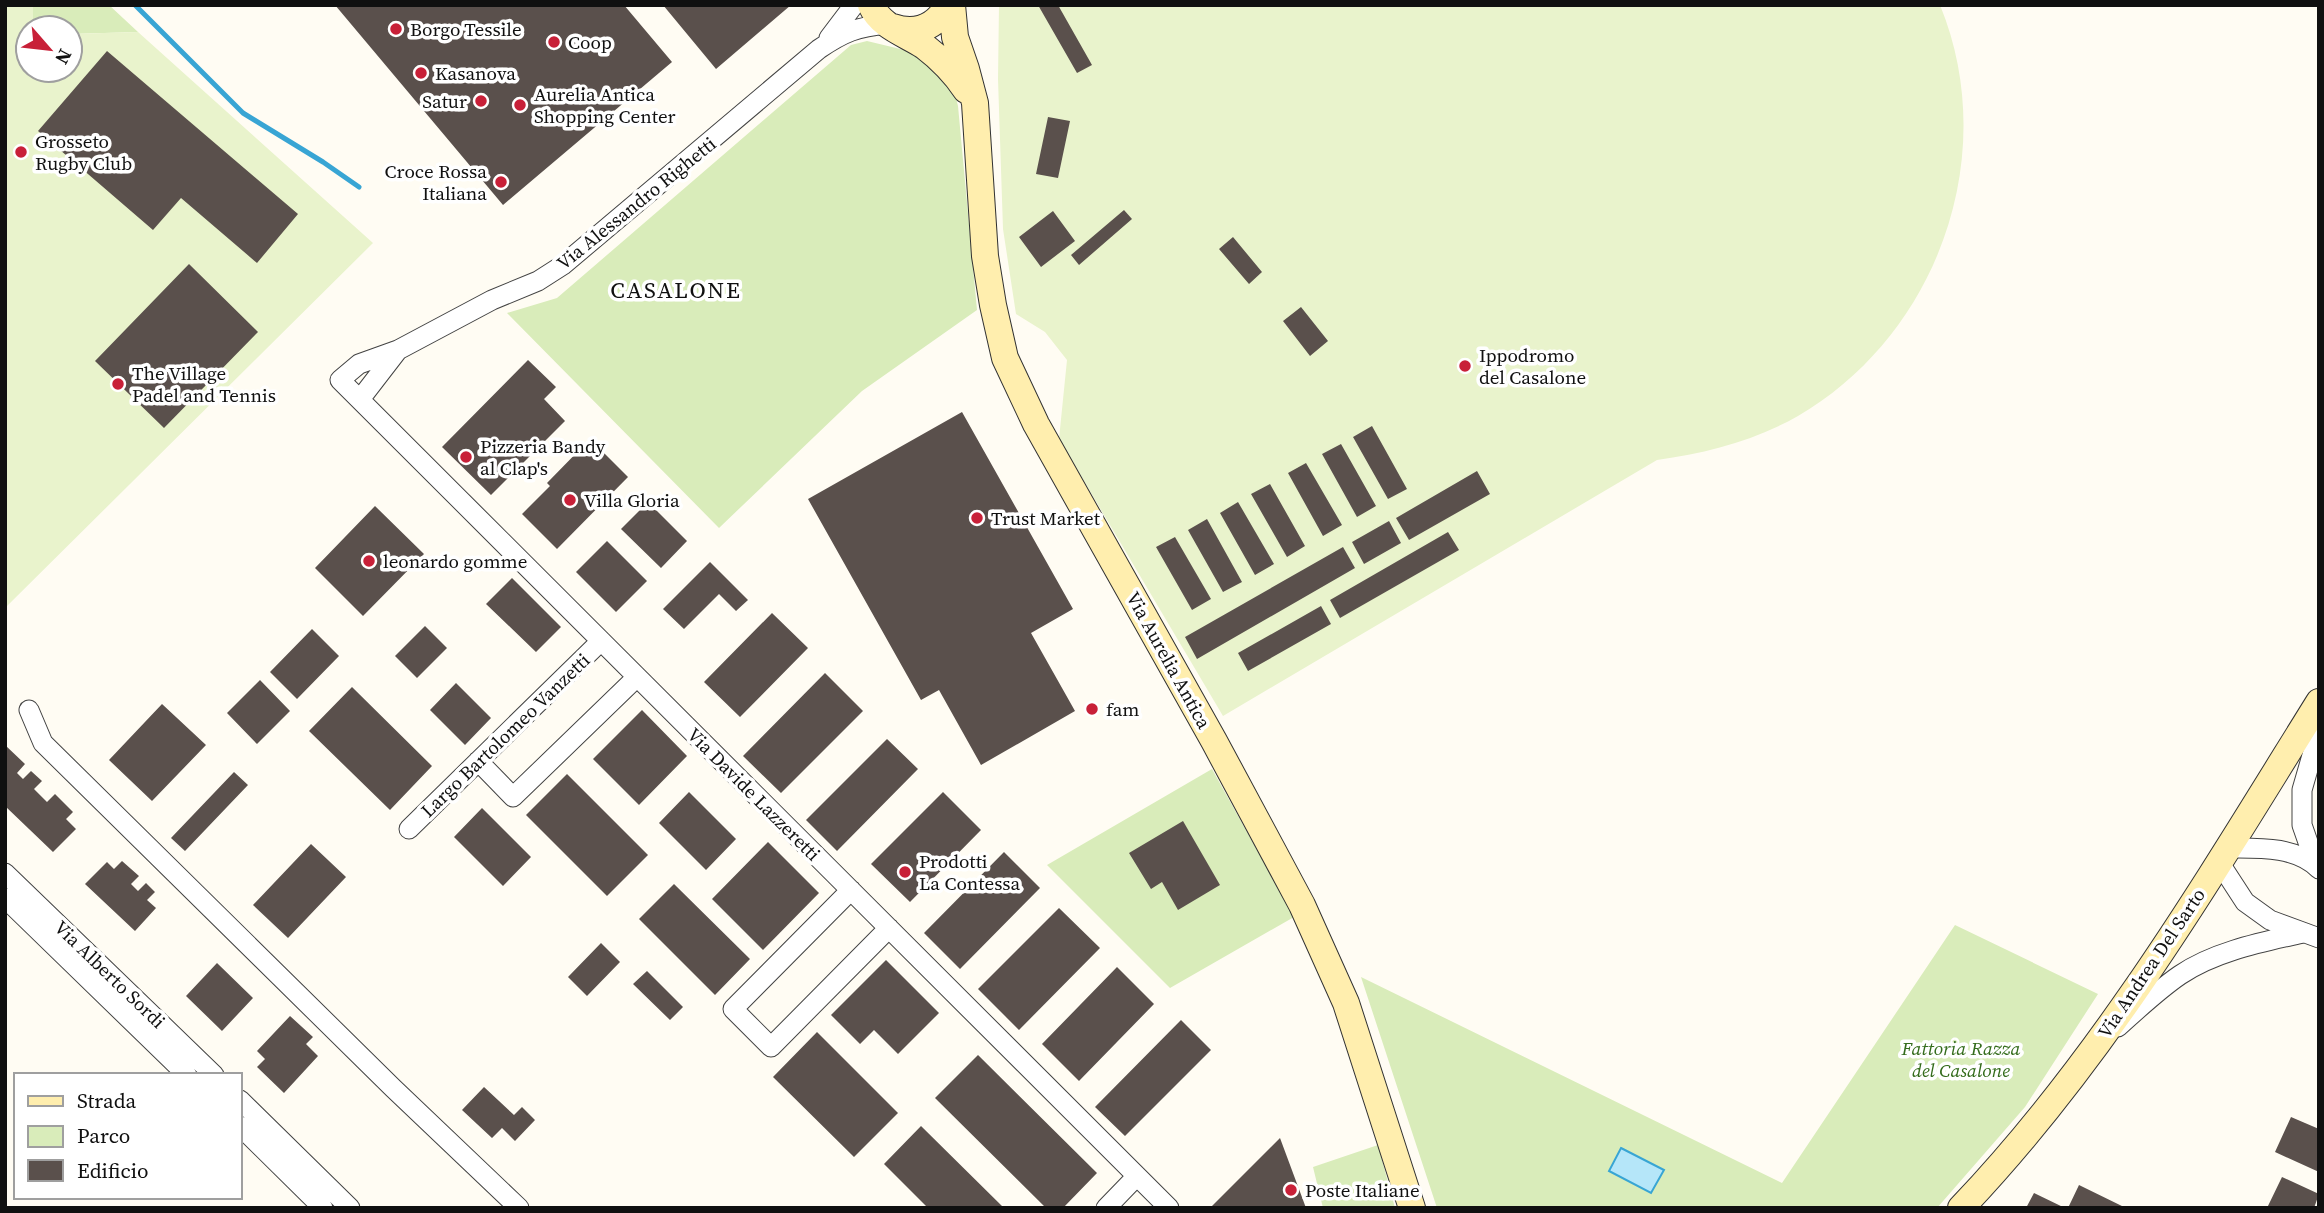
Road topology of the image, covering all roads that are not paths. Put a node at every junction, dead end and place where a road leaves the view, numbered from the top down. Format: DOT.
graph roads {
  1 [pos="853,5"];
  2 [pos="950,5"];
  3 [pos="883,19"];
  4 [pos="819,49"];
  5 [pos="975,103"];
  6 [pos="398,350"];
  7 [pos="340,380"];
  8 [pos="360,398"];
  9 [pos="601,641"];
  10 [pos="637,677"];
  11 [pos="2319,702"];
  12 [pos="29,710"];
  13 [pos="2319,731"];
  14 [pos="478,761"];
  15 [pos="409,829"];
  16 [pos="2223,855"];
  17 [pos="2317,867"];
  18 [pos="5,873"];
  19 [pos="850,890"];
  20 [pos="5,898"];
  21 [pos="889,929"];
  22 [pos="2311,936"];
  23 [pos="2091,1052"];
  24 [pos="185,1073"];
  25 [pos="212,1073"];
  26 [pos="242,1102"];
  27 [pos="242,1128"];
  28 [pos="1137,1176"];
  29 [pos="323,1208"];
  30 [pos="350,1208"];
  31 [pos="519,1208"];
  32 [pos="1107,1208"];
  33 [pos="1169,1208"];
  34 [pos="1412,1208"];
  35 [pos="1961,1208"];
  1 -- 4 [label="street"];
  2 -- 3 [label="street, Via Aurelia Antica"];
  2 -- 5 [label="street, Via Aurelia Antica"];
  3 -- 4 [label="street"];
  3 -- 5 [label="street"];
  4 -- 6 [label="street, Via Alessandro Righetti"];
  5 -- 34 [label="street, Via Aurelia Antica"];
  6 -- 7 [label="street, Via Alessandro Righetti"];
  6 -- 8 [label="street"];
  7 -- 8 [label="street, Via Davide Lazzeretti"];
  8 -- 9 [label="street, Via Davide Lazzeretti"];
  9 -- 10 [label="street, Via Davide Lazzeretti"];
  9 -- 14 [label="street, Largo Bartolomeo Vanzetti"];
  10 -- 14 [label="street"];
  10 -- 19 [label="street, Via Davide Lazzeretti"];
  11 -- 16 [label="street, Via Andrea Del Sarto"];
  12 -- 31 [label="street"];
  13 -- 17 [label="street"];
  14 -- 15 [label="street, Largo Bartolomeo Vanzetti"];
  16 -- 17 [label="street"];
  16 -- 22 [label="street"];
  16 -- 23 [label="street, Via Andrea Del Sarto"];
  18 -- 25 [label="street, Via Alberto Sordi"];
  19 -- 21 [label="street, Via Davide Lazzeretti"];
  19 -- 21 [label="street"];
  20 -- 24 [label="street, Via Alberto Sordi"];
  21 -- 28 [label="street, Via Davide Lazzeretti"];
  22 -- 23 [label="street"];
  23 -- 35 [label="street, Via Andrea Del Sarto"];
  26 -- 30 [label="street"];
  27 -- 29 [label="street"];
  28 -- 32 [label="street"];
  28 -- 33 [label="street, Via Davide Lazzeretti"];
}
